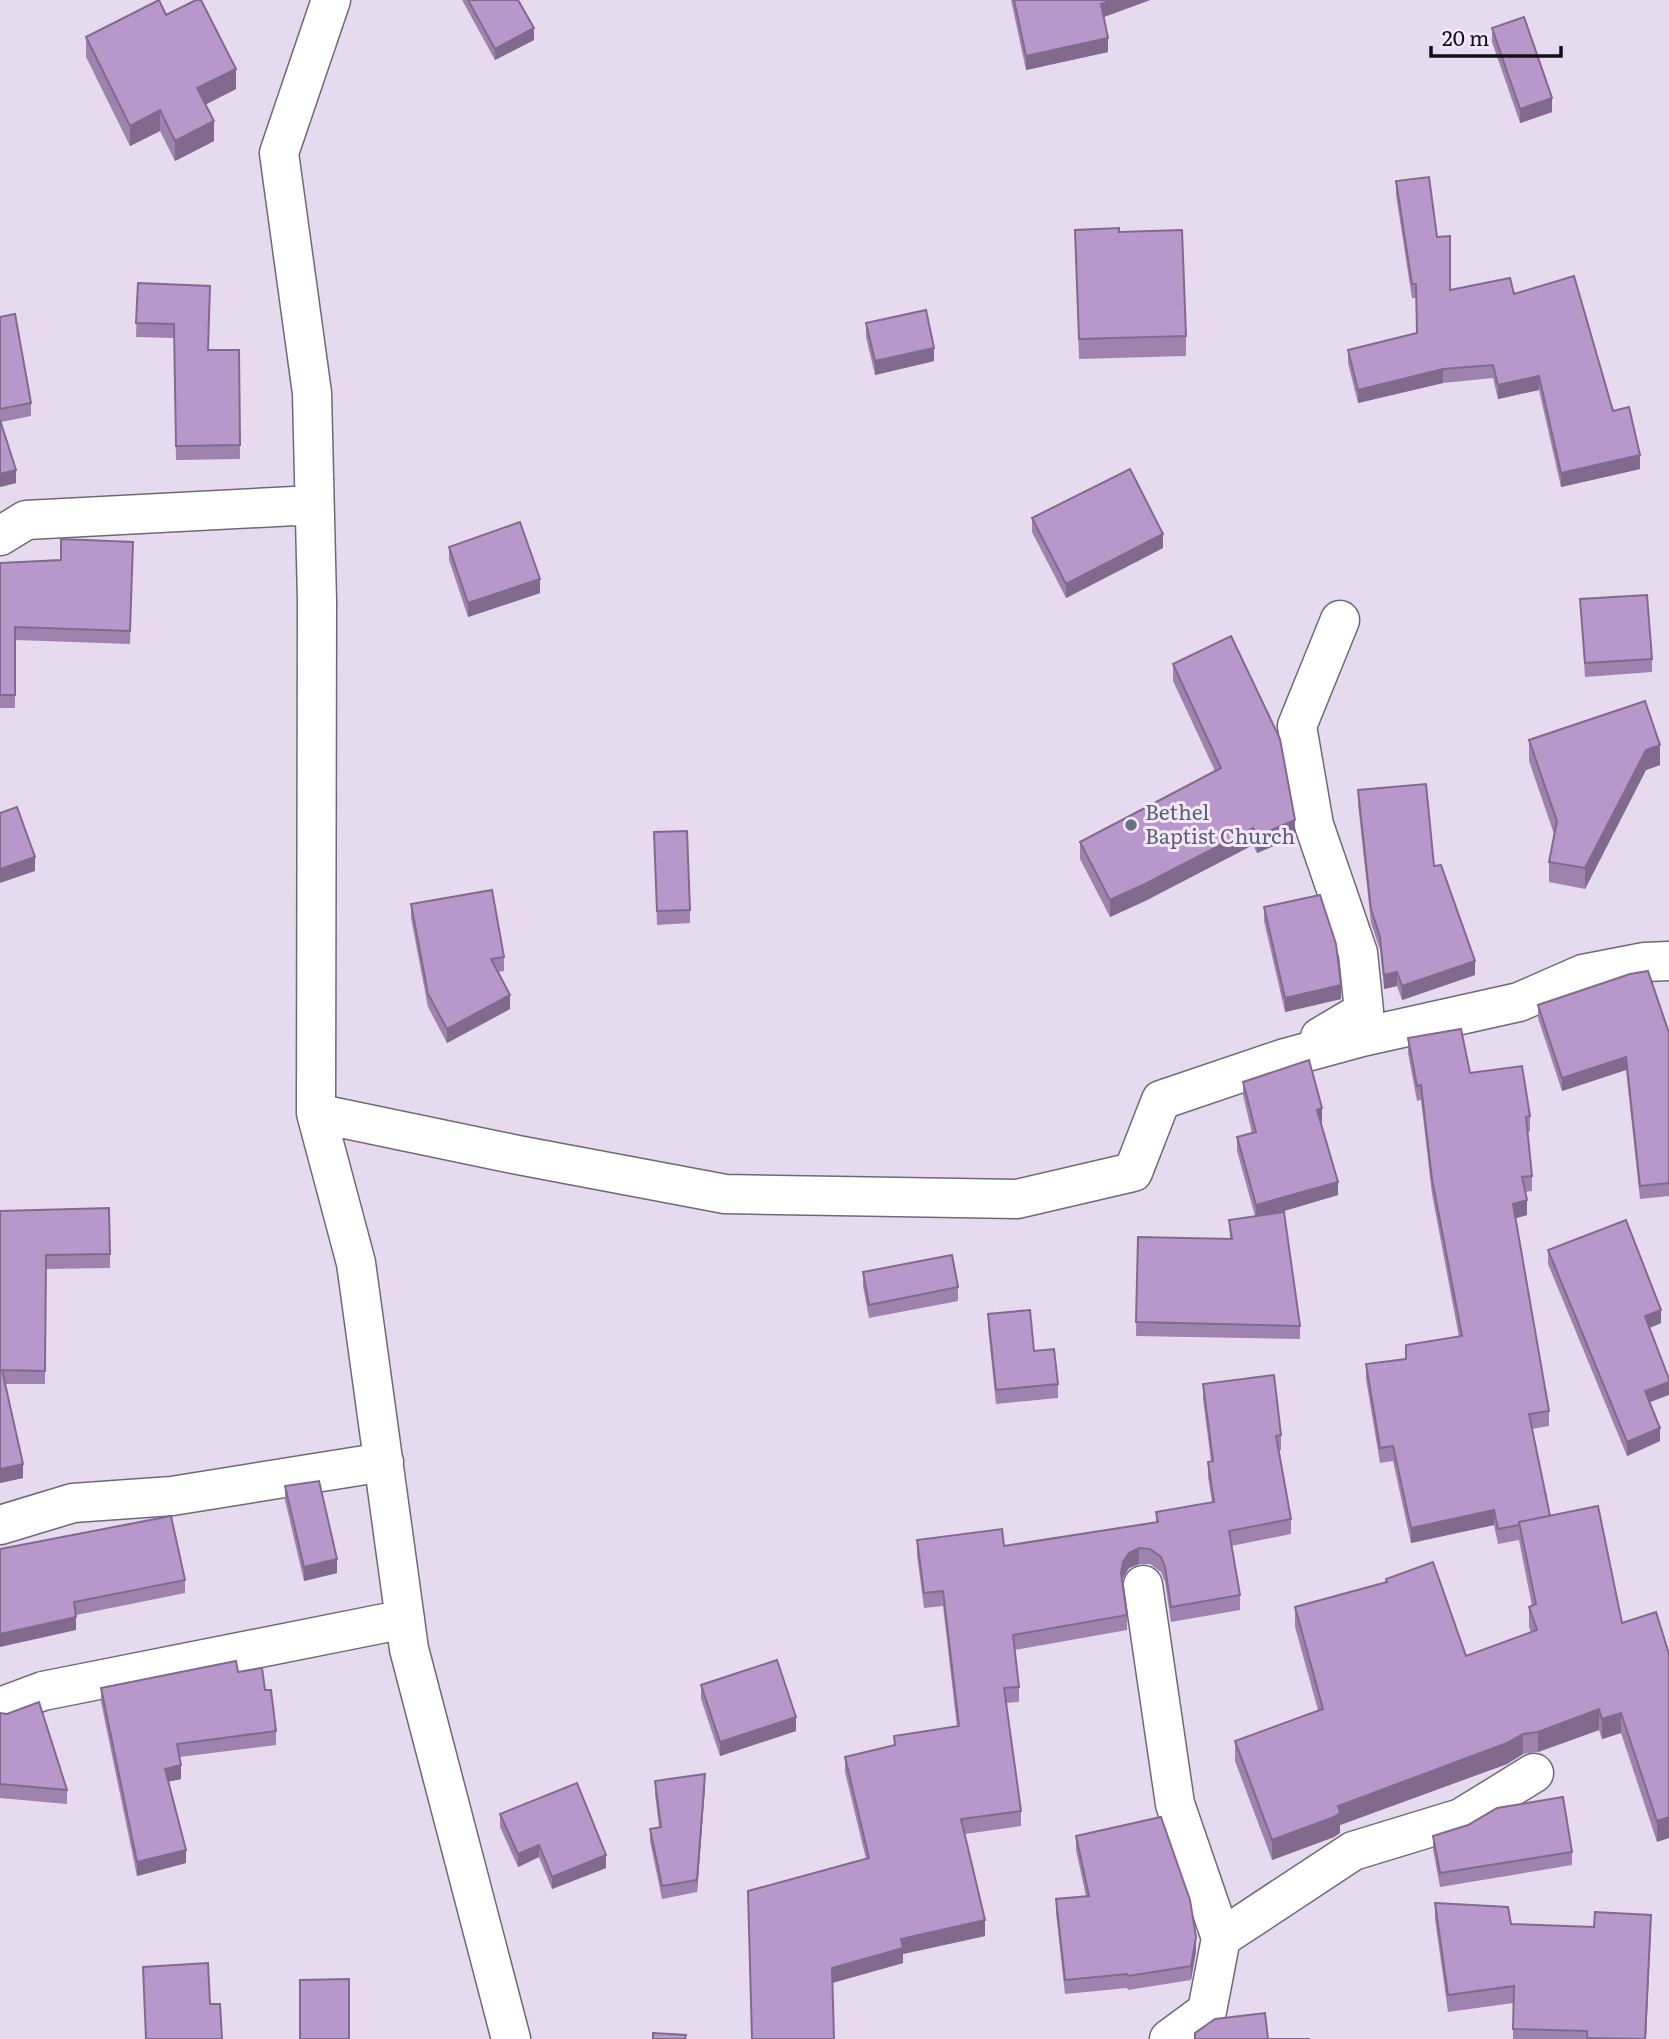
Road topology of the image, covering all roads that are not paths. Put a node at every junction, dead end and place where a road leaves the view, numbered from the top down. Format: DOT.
graph roads {
  1 [pos="331,0"];
  2 [pos="314,505"];
  3 [pos="0,536"];
  4 [pos="1340,620"];
  5 [pos="1669,961"];
  6 [pos="1285,1058"];
  7 [pos="316,1113"];
  8 [pos="384,1462"];
  9 [pos="0,1525"];
  10 [pos="1143,1585"];
  11 [pos="405,1619"];
  12 [pos="0,1707"];
  13 [pos="1534,1773"];
  14 [pos="1222,1938"];
  15 [pos="511,2039"];
  16 [pos="1169,2039"];
  1 -- 2 [label="street"];
  2 -- 3 [label="street"];
  2 -- 7 [label="street"];
  4 -- 6 [label="street"];
  5 -- 6 [label="street"];
  6 -- 7 [label="street"];
  7 -- 8 [label="street"];
  8 -- 9 [label="street"];
  8 -- 11 [label="street"];
  10 -- 14 [label="street"];
  11 -- 12 [label="street"];
  11 -- 15 [label="street"];
  13 -- 14 [label="street"];
  14 -- 16 [label="street"];
}
